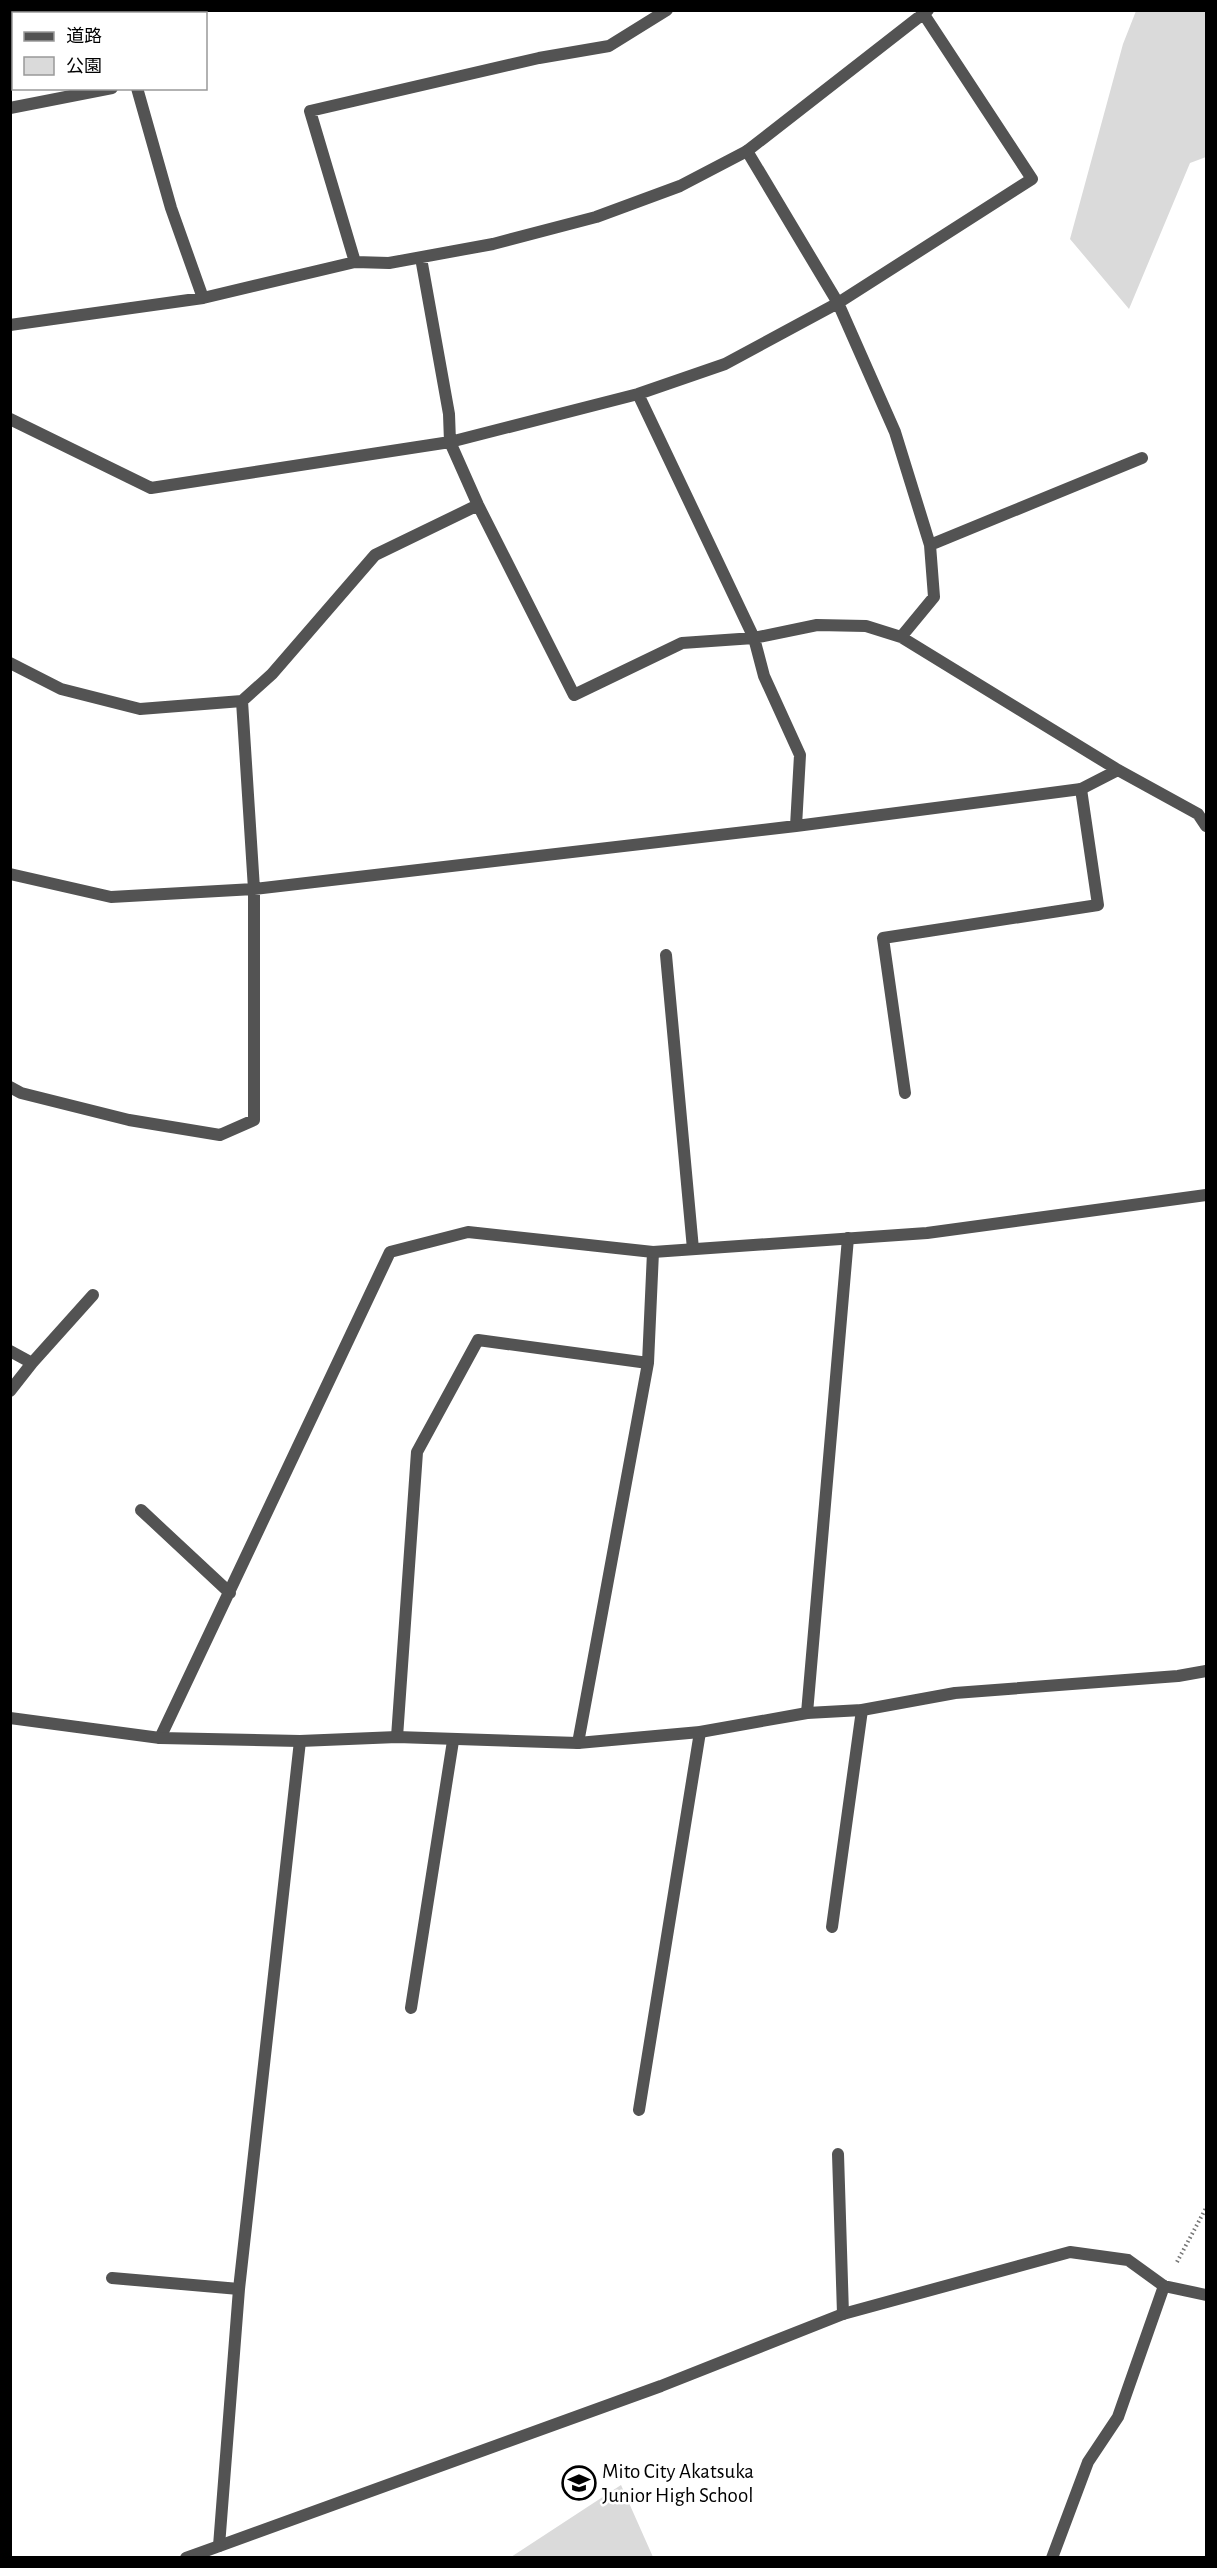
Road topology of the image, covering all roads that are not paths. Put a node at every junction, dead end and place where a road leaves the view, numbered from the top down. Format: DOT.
graph roads {
  1 [pos="667,10"];
  2 [pos="924,12"];
  3 [pos="102,90"];
  4 [pos="138,90"];
  5 [pos="10,108"];
  6 [pos="747,151"];
  7 [pos="421,258"];
  8 [pos="356,262"];
  9 [pos="203,298"];
  10 [pos="838,303"];
  11 [pos="10,325"];
  12 [pos="638,394"];
  13 [pos="10,419"];
  14 [pos="450,442"];
  15 [pos="1142,458"];
  16 [pos="478,505"];
  17 [pos="930,545"];
  18 [pos="901,637"];
  19 [pos="754,638"];
  20 [pos="10,663"];
  21 [pos="242,701"];
  22 [pos="1118,770"];
  23 [pos="1082,789"];
  24 [pos="796,826"];
  25 [pos="1206,826"];
  26 [pos="10,874"];
  27 [pos="254,889"];
  28 [pos="666,955"];
  29 [pos="10,1086"];
  30 [pos="905,1093"];
  31 [pos="1206,1195"];
  32 [pos="848,1238"];
  33 [pos="693,1249"];
  34 [pos="653,1252"];
  35 [pos="93,1295"];
  36 [pos="10,1351"];
  37 [pos="32,1363"];
  38 [pos="648,1363"];
  39 [pos="10,1390"];
  40 [pos="141,1510"];
  41 [pos="231,1593"];
  42 [pos="1206,1671"];
  43 [pos="862,1710"];
  44 [pos="807,1713"];
  45 [pos="10,1718"];
  46 [pos="700,1732"];
  47 [pos="397,1737"];
  48 [pos="160,1738"];
  49 [pos="300,1741"];
  50 [pos="453,1741"];
  51 [pos="579,1743"];
  52 [pos="832,1927"];
  53 [pos="411,2008"];
  54 [pos="639,2110"];
  55 [pos="838,2154"];
  56 [pos="111,2278"];
  57 [pos="1164,2286"];
  58 [pos="239,2289"];
  59 [pos="1206,2295"];
  60 [pos="843,2314"];
  61 [pos="219,2546"];
  62 [pos="186,2558"];
  63 [pos="1052,2558"];
  1 -- 8 [label="street"];
  2 -- 6 [label="street"];
  2 -- 10 [label="street"];
  3 -- 5 [label="street"];
  4 -- 9 [label="street"];
  6 -- 7 [label="street"];
  6 -- 10 [label="street"];
  7 -- 8 [label="street"];
  7 -- 14 [label="street"];
  8 -- 9 [label="street"];
  9 -- 11 [label="street"];
  10 -- 12 [label="street"];
  10 -- 17 [label="street"];
  12 -- 14 [label="street"];
  12 -- 19 [label="street"];
  13 -- 14 [label="street"];
  14 -- 16 [label="street"];
  15 -- 17 [label="street"];
  16 -- 19 [label="street"];
  16 -- 21 [label="street"];
  17 -- 18 [label="street"];
  18 -- 19 [label="street"];
  18 -- 22 [label="street"];
  19 -- 24 [label="street"];
  20 -- 21 [label="street"];
  21 -- 27 [label="street"];
  22 -- 23 [label="street"];
  22 -- 25 [label="street"];
  23 -- 24 [label="street"];
  23 -- 30 [label="street"];
  24 -- 27 [label="street"];
  26 -- 27 [label="street"];
  27 -- 29 [label="street"];
  28 -- 33 [label="street"];
  31 -- 32 [label="street"];
  32 -- 33 [label="street"];
  32 -- 44 [label="street"];
  33 -- 34 [label="street"];
  34 -- 38 [label="street"];
  34 -- 41 [label="street"];
  35 -- 37 [label="street"];
  36 -- 37 [label="street"];
  37 -- 39 [label="street"];
  38 -- 47 [label="street"];
  38 -- 51 [label="street"];
  40 -- 41 [label="street"];
  41 -- 48 [label="street"];
  42 -- 43 [label="street"];
  43 -- 44 [label="street"];
  43 -- 52 [label="street"];
  44 -- 46 [label="street"];
  45 -- 48 [label="street"];
  46 -- 51 [label="street"];
  46 -- 54 [label="street"];
  47 -- 49 [label="street"];
  47 -- 50 [label="street"];
  48 -- 49 [label="street"];
  49 -- 58 [label="street"];
  50 -- 51 [label="street"];
  50 -- 53 [label="street"];
  55 -- 60 [label="street"];
  56 -- 58 [label="street"];
  57 -- 59 [label="street"];
  57 -- 60 [label="street"];
  57 -- 63 [label="street"];
  58 -- 61 [label="street"];
  60 -- 61 [label="street"];
  61 -- 62 [label="street"];
}
